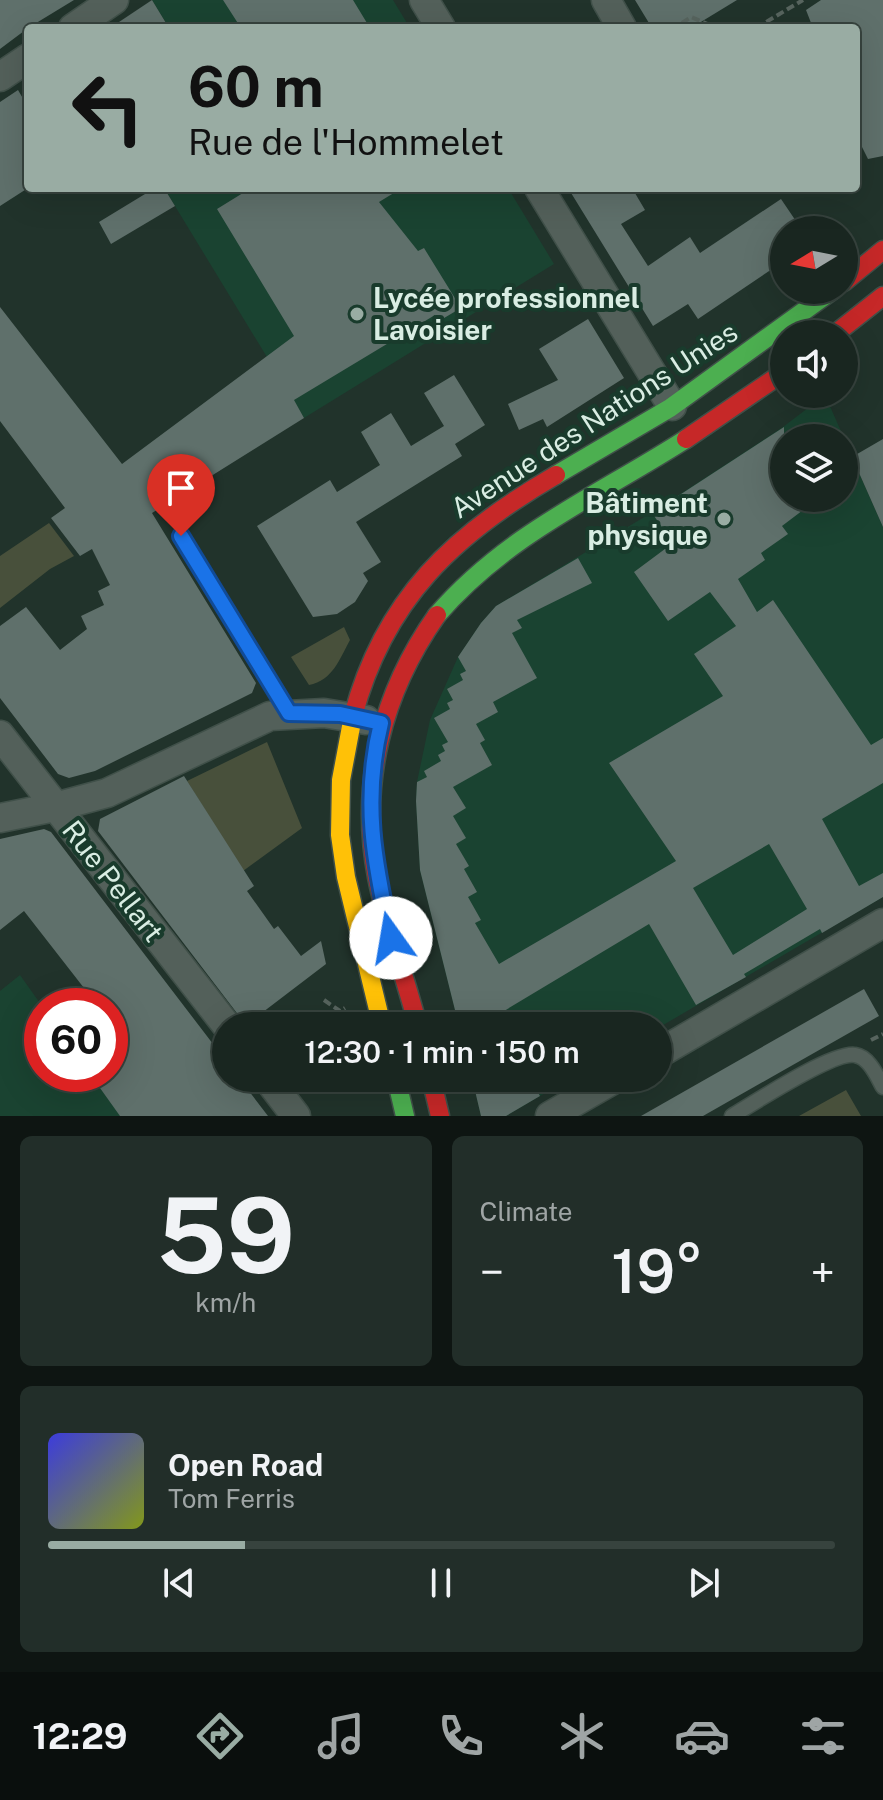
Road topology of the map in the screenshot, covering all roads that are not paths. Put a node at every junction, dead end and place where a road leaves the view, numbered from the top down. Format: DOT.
graph roads {
  1 [pos="114,0"];
  2 [pos="424,0"];
  3 [pos="606,0"];
  4 [pos="79,24"];
  5 [pos="439,24"];
  6 [pos="620,24"];
  7 [pos="24,61"];
  8 [pos="0,77"];
  9 [pos="541,192"];
  10 [pos="883,250"];
  11 [pos="858,271"];
  12 [pos="883,296"];
  13 [pos="814,304"];
  14 [pos="853,320"];
  15 [pos="770,382"];
  16 [pos="672,406"];
  17 [pos="181,536"];
  18 [pos="422,670"];
  19 [pos="289,713"];
  20 [pos="351,716"];
  21 [pos="391,718"];
  22 [pos="0,735"];
  23 [pos="393,751"];
  24 [pos="55,807"];
  25 [pos="0,818"];
  26 [pos="883,923"];
  27 [pos="408,935"];
  28 [pos="216,1012"];
  29 [pos="379,1012"];
  30 [pos="414,1012"];
  31 [pos="416,1012"];
  32 [pos="672,1046"];
  33 [pos="883,1087"];
  34 [pos="278,1092"];
  35 [pos="399,1092"];
  36 [pos="434,1092"];
  37 [pos="592,1092"];
  38 [pos="296,1116"];
  39 [pos="405,1116"];
  40 [pos="440,1116"];
  41 [pos="550,1116"];
  42 [pos="732,1116"];
  1 -- 4 [label="street"];
  2 -- 5 [label="street"];
  3 -- 6 [label="street"];
  7 -- 8 [label="street"];
  9 -- 16 [label="street"];
  10 -- 11 [label="main road"];
  12 -- 14 [label="main road"];
  13 -- 16 [label="main road, Avenue des Nations Unies"];
  15 -- 21 [label="main road"];
  16 -- 20 [label="main road, Avenue des Nations Unies"];
  17 -- 19 [label="lane"];
  18 -- 21 [label="lane"];
  19 -- 20 [label="street"];
  19 -- 24 [label="street"];
  20 -- 21 [label="street"];
  20 -- 29 [label="main road, Avenue des Nations Unies"];
  21 -- 23 [label="lane"];
  21 -- 30 [label="main road"];
  22 -- 24 [label="street, Rue Pellart"];
  24 -- 25 [label="street"];
  24 -- 28 [label="street, Rue Pellart"];
  26 -- 32 [label="street"];
  27 -- 31 [label="lane"];
  33 -- 42 [label="lane"];
  34 -- 38 [label="street"];
  35 -- 39 [label="main road"];
  36 -- 40 [label="main road"];
  37 -- 41 [label="street"];
}
